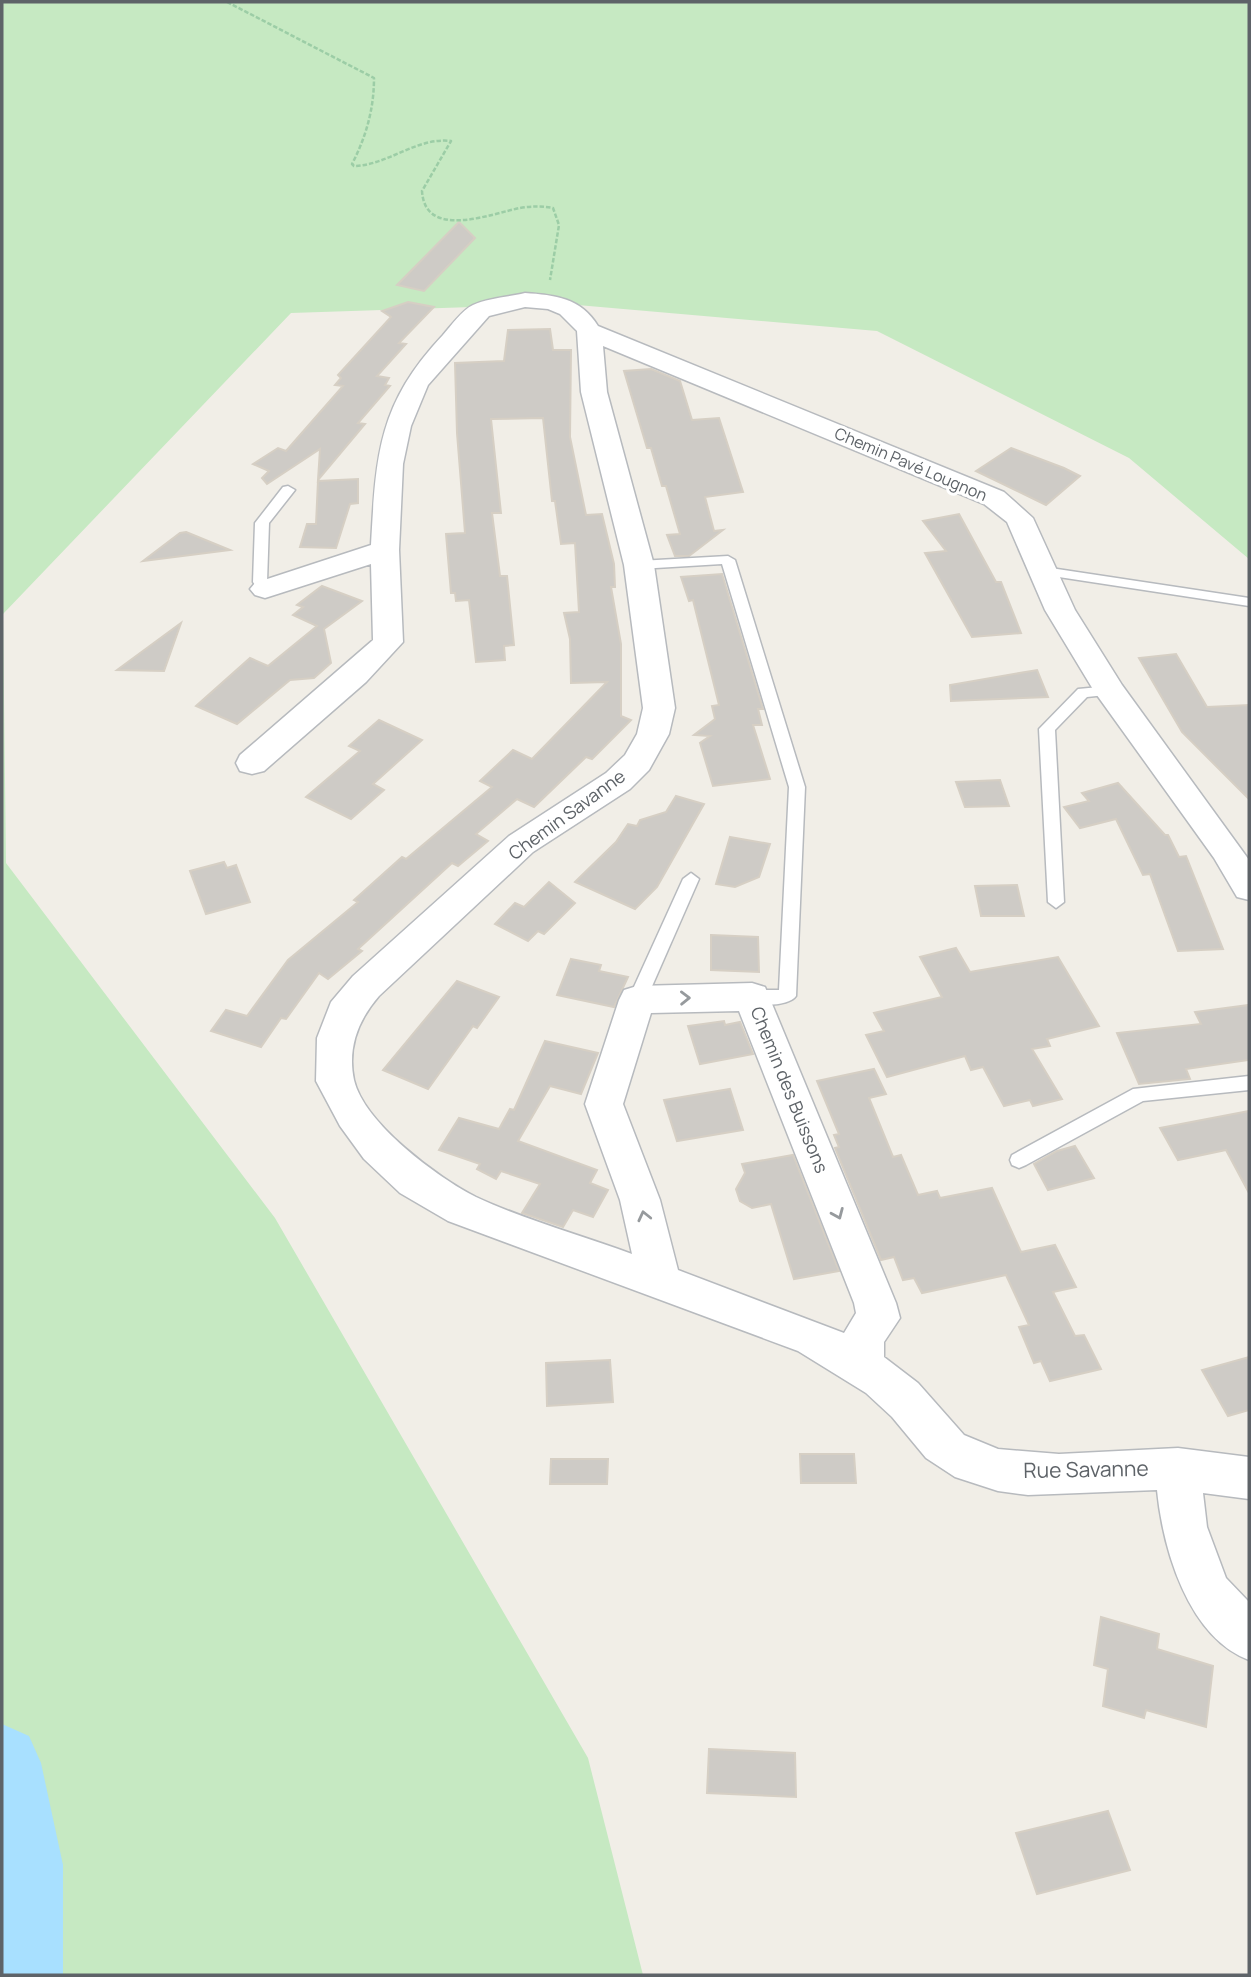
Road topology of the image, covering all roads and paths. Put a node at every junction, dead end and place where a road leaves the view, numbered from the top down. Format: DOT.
graph roads {
  1 [pos="228,2"];
  2 [pos="551,302"];
  3 [pos="590,331"];
  4 [pos="288,489"];
  5 [pos="385,550"];
  6 [pos="639,565"];
  7 [pos="1044,571"];
  8 [pos="265,589"];
  9 [pos="1249,602"];
  10 [pos="1110,691"];
  11 [pos="252,763"];
  12 [pos="691,879"];
  13 [pos="1249,888"];
  14 [pos="1056,902"];
  15 [pos="751,997"];
  16 [pos="637,1000"];
  17 [pos="1249,1083"];
  18 [pos="1019,1160"];
  19 [pos="660,1282"];
  20 [pos="865,1367"];
  21 [pos="1178,1468"];
  22 [pos="1249,1478"];
  23 [pos="1249,1636"];
  1 -- 2 [label="path"];
  2 -- 3 [label="street"];
  2 -- 5 [label="street"];
  3 -- 6 [label="street, Chemin Savanne"];
  3 -- 7 [label="street, Chemin Pavé Lougnon"];
  4 -- 8 [label="lane"];
  5 -- 8 [label="street"];
  5 -- 11 [label="street"];
  6 -- 15 [label="lane"];
  6 -- 19 [label="street, Chemin Savanne"];
  7 -- 9 [label="lane"];
  7 -- 10 [label="street, Chemin Pavé Lougnon"];
  10 -- 13 [label="street, Chemin Pavé Lougnon"];
  10 -- 14 [label="lane"];
  12 -- 16 [label="lane"];
  16 -- 15 [label="street, Chemin des Buissons, one-way"];
  15 -- 20 [label="street, Chemin des Buissons, one-way"];
  19 -- 16 [label="street, one-way"];
  17 -- 18 [label="lane"];
  19 -- 20 [label="street, Chemin Savanne"];
  20 -- 21 [label="street, Rue Savanne"];
  21 -- 22 [label="street"];
  21 -- 23 [label="street"];
}
